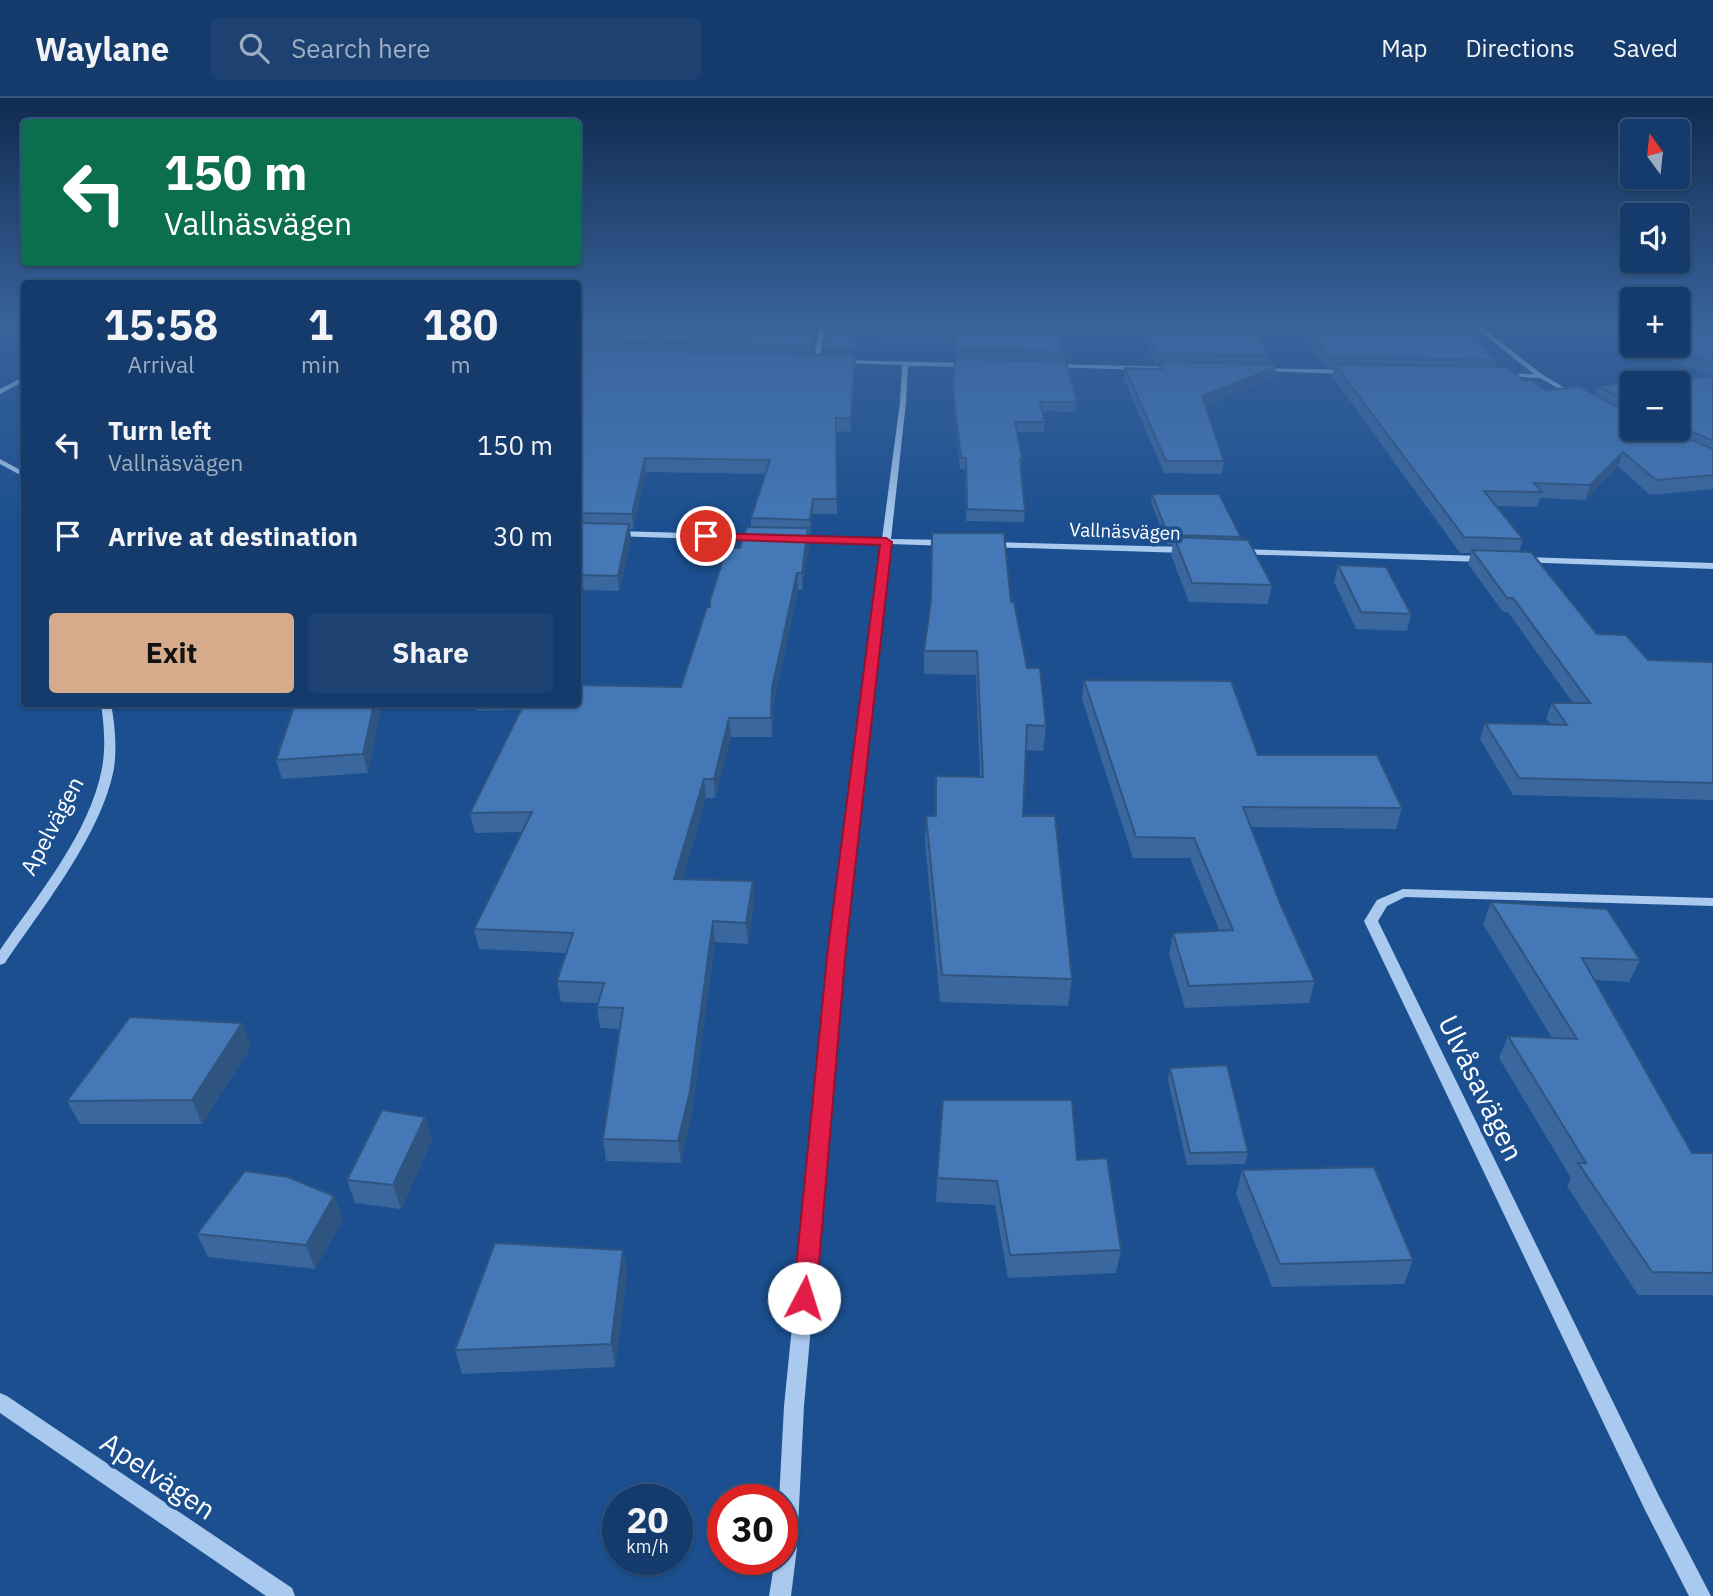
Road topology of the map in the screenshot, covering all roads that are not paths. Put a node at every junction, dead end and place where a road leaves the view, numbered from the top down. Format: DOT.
graph roads {
  1 [pos="904,391"];
  2 [pos="1566,391"];
  3 [pos="1582,400"];
  4 [pos="0,461"];
  5 [pos="21,473"];
  6 [pos="604,533"];
  7 [pos="765,538"];
  8 [pos="779,538"];
  9 [pos="886,542"];
  10 [pos="955,544"];
  11 [pos="983,544"];
  12 [pos="1203,551"];
  13 [pos="1231,552"];
  14 [pos="1493,559"];
  15 [pos="1506,560"];
  16 [pos="1713,566"];
  17 [pos="107,707"];
  18 [pos="1713,902"];
  19 [pos="0,960"];
  20 [pos="0,1402"];
  21 [pos="284,1596"];
  22 [pos="780,1596"];
  23 [pos="1700,1596"];
  1 -- 9 [label="street"];
  2 -- 3 [label="street"];
  4 -- 5 [label="street"];
  6 -- 7 [label="street"];
  8 -- 9 [label="street"];
  9 -- 10 [label="street"];
  9 -- 22 [label="street"];
  11 -- 12 [label="street, Vallnäsvägen"];
  13 -- 14 [label="street"];
  15 -- 16 [label="street"];
  17 -- 19 [label="street, Apelvägen"];
  18 -- 23 [label="street, Ulvåsavägen"];
  20 -- 21 [label="street, Apelvägen"];
}
